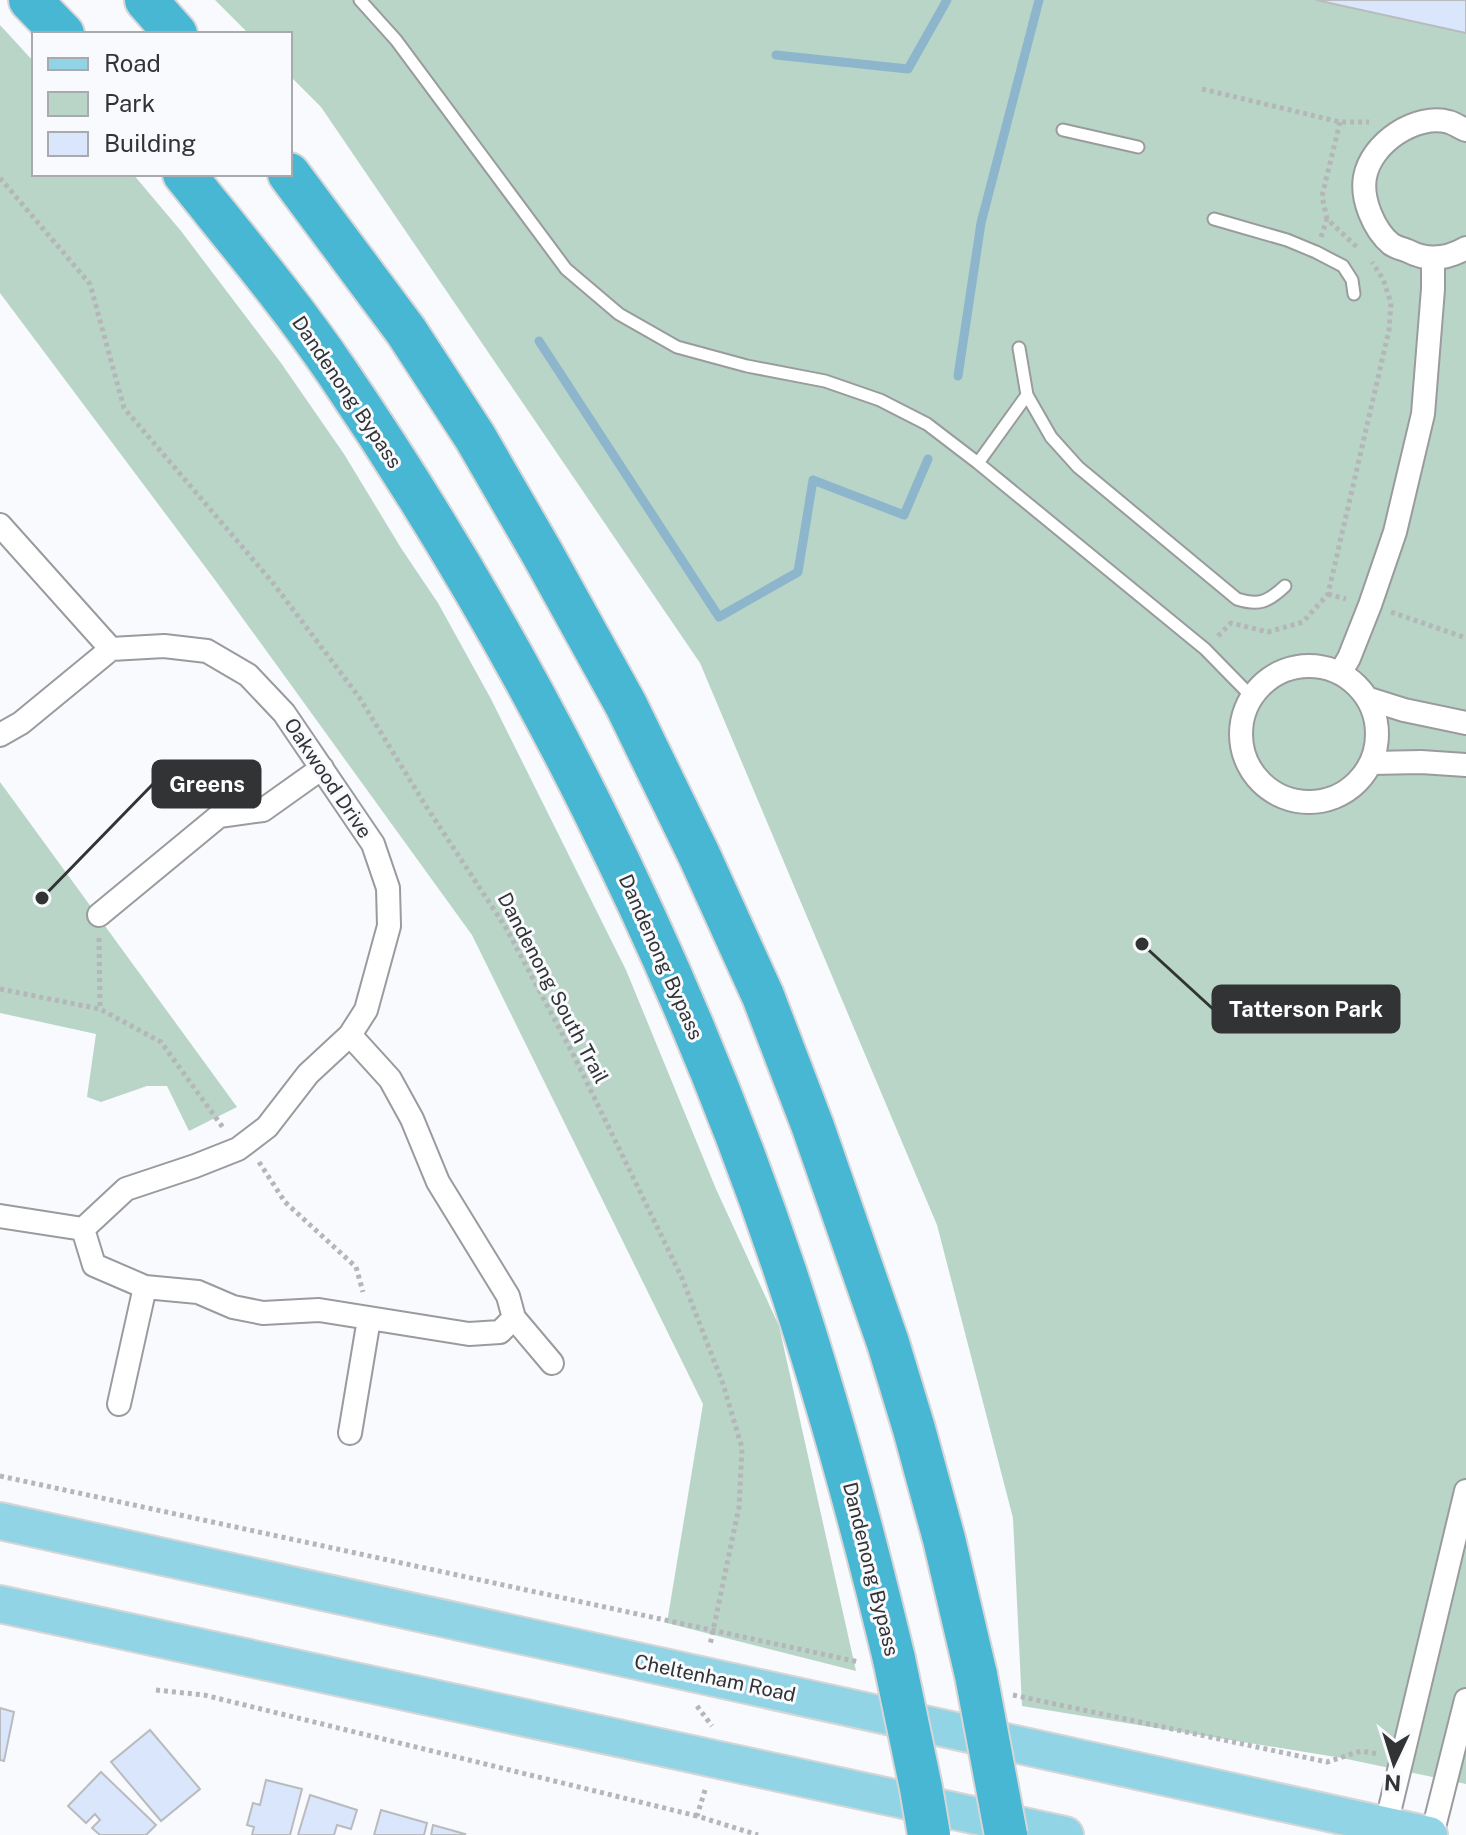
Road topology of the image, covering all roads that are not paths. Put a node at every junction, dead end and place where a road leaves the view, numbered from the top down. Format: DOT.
graph roads {
  1 [pos="30,0"];
  2 [pos="146,0"];
  3 [pos="360,0"];
  4 [pos="61,32"];
  5 [pos="174,32"];
  6 [pos="1063,130"];
  7 [pos="1466,130"];
  8 [pos="1138,147"];
  9 [pos="186,176"];
  10 [pos="290,176"];
  11 [pos="1214,219"];
  12 [pos="1466,248"];
  13 [pos="1433,258"];
  14 [pos="1354,294"];
  15 [pos="1019,348"];
  16 [pos="1027,395"];
  17 [pos="978,463"];
  18 [pos="0,525"];
  19 [pos="1285,586"];
  20 [pos="111,649"];
  21 [pos="1340,673"];
  22 [pos="1251,696"];
  23 [pos="1369,699"];
  24 [pos="1466,723"];
  25 [pos="0,735"];
  26 [pos="1371,763"];
  27 [pos="1466,765"];
  28 [pos="322,768"];
  29 [pos="99,915"];
  30 [pos="350,1035"];
  31 [pos="0,1216"];
  32 [pos="83,1229"];
  33 [pos="145,1287"];
  34 [pos="514,1318"];
  35 [pos="369,1319"];
  36 [pos="552,1363"];
  37 [pos="119,1404"];
  38 [pos="350,1433"];
  39 [pos="1466,1491"];
  40 [pos="0,1521"];
  41 [pos="0,1604"];
  42 [pos="1466,1700"];
  43 [pos="1386,1830"];
  44 [pos="929,1835"];
  45 [pos="1006,1835"];
  46 [pos="1065,1835"];
  47 [pos="1430,1835"];
  1 -- 4 [label="highway"];
  2 -- 5 [label="highway"];
  3 -- 17 [label="lane"];
  6 -- 8 [label="lane"];
  7 -- 13 [label="street"];
  9 -- 44 [label="highway, Dandenong Bypass, bridge"];
  10 -- 45 [label="highway, bridge"];
  11 -- 14 [label="lane"];
  12 -- 13 [label="street"];
  13 -- 21 [label="street"];
  15 -- 16 [label="lane"];
  16 -- 17 [label="lane"];
  16 -- 19 [label="lane"];
  17 -- 22 [label="lane"];
  18 -- 20 [label="street"];
  20 -- 25 [label="street"];
  20 -- 28 [label="street, Oakwood Drive"];
  21 -- 22 [label="street"];
  21 -- 23 [label="street"];
  22 -- 26 [label="street"];
  23 -- 24 [label="street"];
  23 -- 26 [label="street"];
  26 -- 27 [label="street"];
  28 -- 29 [label="street"];
  28 -- 30 [label="street, Oakwood Drive"];
  30 -- 32 [label="street, Oakwood Drive"];
  30 -- 34 [label="street"];
  31 -- 32 [label="street"];
  32 -- 33 [label="street"];
  33 -- 35 [label="street"];
  33 -- 37 [label="street"];
  34 -- 35 [label="street"];
  34 -- 36 [label="street"];
  35 -- 38 [label="street"];
  39 -- 43 [label="street"];
  40 -- 43 [label="main road, Cheltenham Road"];
  41 -- 46 [label="main road"];
  42 -- 47 [label="street"];
  43 -- 47 [label="main road, Cheltenham Road"];
}
